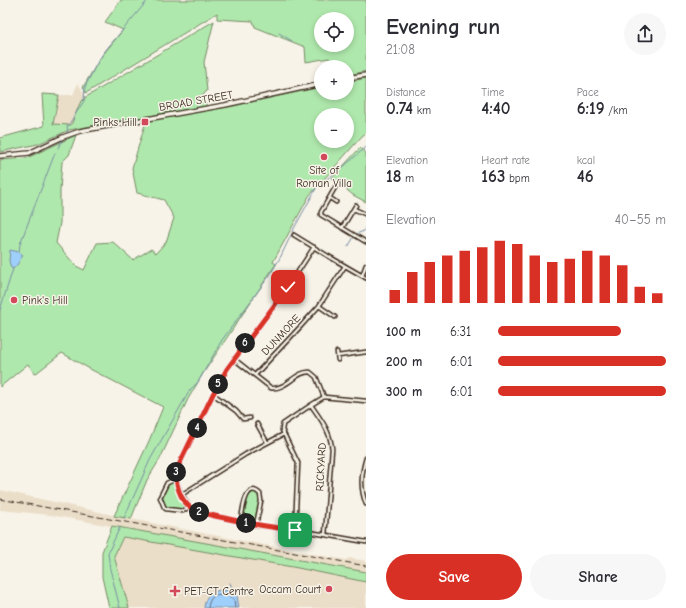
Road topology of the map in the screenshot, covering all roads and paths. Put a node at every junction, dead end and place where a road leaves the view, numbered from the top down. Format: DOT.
graph roads {
  1 [pos="366,75"];
  2 [pos="354,77"];
  3 [pos="314,86"];
  4 [pos="0,156"];
  5 [pos="336,186"];
  6 [pos="330,198"];
  7 [pos="336,202"];
  8 [pos="356,205"];
  9 [pos="354,209"];
  10 [pos="365,214"];
  11 [pos="342,228"];
  12 [pos="294,235"];
  13 [pos="366,242"];
  14 [pos="314,247"];
  15 [pos="366,264"];
  16 [pos="345,266"];
  17 [pos="362,276"];
  18 [pos="366,278"];
  19 [pos="319,306"];
  20 [pos="335,317"];
  21 [pos="337,352"];
  22 [pos="366,352"];
  23 [pos="234,359"];
  24 [pos="254,375"];
  25 [pos="213,394"];
  26 [pos="324,397"];
  27 [pos="366,401"];
  28 [pos="311,405"];
  29 [pos="250,418"];
  30 [pos="243,419"];
  31 [pos="240,423"];
  32 [pos="257,424"];
  33 [pos="284,434"];
  34 [pos="267,442"];
  35 [pos="366,458"];
  36 [pos="176,480"];
  37 [pos="182,494"];
  38 [pos="366,504"];
  39 [pos="189,507"];
  40 [pos="240,522"];
  41 [pos="256,525"];
  42 [pos="295,530"];
  43 [pos="325,535"];
  44 [pos="366,542"];
  1 -- 2 [label="street"];
  3 -- 4 [label="street, BROAD STREET"];
  5 -- 6 [label="street"];
  6 -- 7 [label="street"];
  6 -- 11 [label="street"];
  8 -- 9 [label="street"];
  9 -- 10 [label="street"];
  9 -- 11 [label="street"];
  11 -- 13 [label="street"];
  12 -- 14 [label="street"];
  14 -- 16 [label="street"];
  14 -- 23 [label="street"];
  15 -- 17 [label="street"];
  16 -- 17 [label="street"];
  16 -- 19 [label="street, DUNMORE"];
  17 -- 18 [label="street"];
  19 -- 20 [label="street"];
  19 -- 24 [label="street, DUNMORE"];
  21 -- 22 [label="street"];
  23 -- 24 [label="street"];
  23 -- 25 [label="street"];
  24 -- 26 [label="street"];
  25 -- 30 [label="street"];
  25 -- 36 [label="street"];
  26 -- 27 [label="street"];
  26 -- 28 [label="street"];
  28 -- 33 [label="street"];
  28 -- 43 [label="street, RICKYARD"];
  29 -- 30 [label="street"];
  30 -- 31 [label="street"];
  32 -- 34 [label="street"];
  33 -- 34 [label="street"];
  33 -- 42 [label="street"];
  34 -- 37 [label="street"];
  35 -- 38 [label="street"];
  36 -- 37 [label="street"];
  36 -- 39 [label="street"];
  37 -- 39 [label="street"];
  39 -- 40 [label="street"];
  40 -- 41 [label="street"];
  40 -- 41 [label="street"];
  41 -- 42 [label="street"];
  42 -- 43 [label="street"];
  43 -- 44 [label="street"];
}
